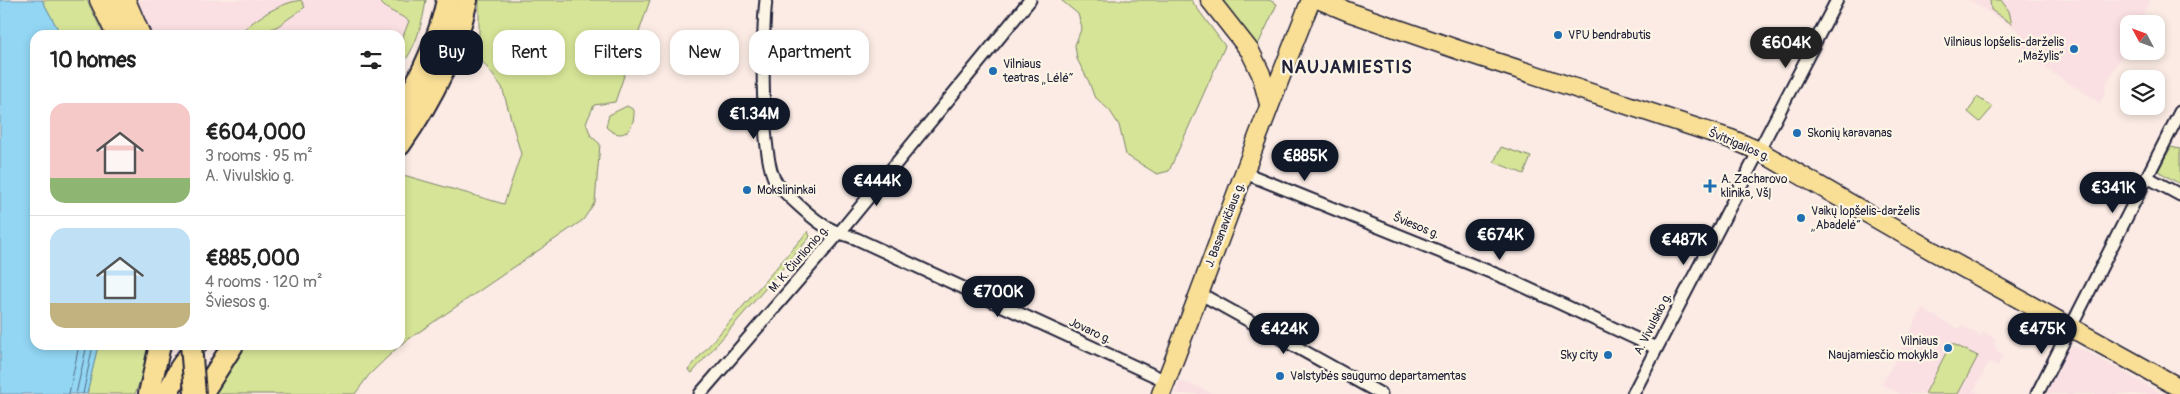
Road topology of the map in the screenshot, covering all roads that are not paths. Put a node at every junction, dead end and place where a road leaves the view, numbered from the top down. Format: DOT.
graph roads {
  1 [pos="98,0"];
  2 [pos="114,0"];
  3 [pos="126,0"];
  4 [pos="447,0"];
  5 [pos="467,0"];
  6 [pos="766,0"];
  7 [pos="1030,0"];
  8 [pos="1210,0"];
  9 [pos="1311,0"];
  10 [pos="1320,0"];
  11 [pos="1837,0"];
  12 [pos="113,30"];
  13 [pos="127,30"];
  14 [pos="139,30"];
  15 [pos="405,102"];
  16 [pos="1269,104"];
  17 [pos="2180,112"];
  18 [pos="405,138"];
  19 [pos="1759,151"];
  20 [pos="1245,173"];
  21 [pos="2147,177"];
  22 [pos="2180,195"];
  23 [pos="840,232"];
  24 [pos="1199,293"];
  25 [pos="2071,327"];
  26 [pos="1656,348"];
  27 [pos="159,350"];
  28 [pos="191,350"];
  29 [pos="193,350"];
  30 [pos="229,350"];
  31 [pos="1163,388"];
  32 [pos="2180,388"];
  33 [pos="149,394"];
  34 [pos="167,394"];
  35 [pos="195,394"];
  36 [pos="202,394"];
  37 [pos="700,394"];
  38 [pos="1381,394"];
  39 [pos="1633,394"];
  40 [pos="2037,394"];
  1 -- 12 [label="main road"];
  2 -- 13 [label="highway"];
  3 -- 14 [label="main road"];
  4 -- 15 [label="highway"];
  5 -- 18 [label="highway"];
  6 -- 23 [label="street, Jovaro g."];
  7 -- 23 [label="street, M. K. Čiurlionio g."];
  8 -- 16 [label="main road"];
  9 -- 16 [label="main road, J. Basanavičiaus g."];
  10 -- 19 [label="main road, Švitrigailos g."];
  11 -- 19 [label="street, A. Vivulskio g."];
  16 -- 20 [label="main road, J. Basanavičiaus g."];
  17 -- 21 [label="street"];
  19 -- 25 [label="main road, Švitrigailos g."];
  19 -- 26 [label="street, A. Vivulskio g."];
  20 -- 24 [label="main road, J. Basanavičiaus g."];
  20 -- 26 [label="street, Šviesos g."];
  21 -- 22 [label="street"];
  21 -- 25 [label="street"];
  23 -- 31 [label="street, Jovaro g."];
  23 -- 37 [label="street, M. K. Čiurlionio g."];
  24 -- 31 [label="main road, J. Basanavičiaus g."];
  24 -- 38 [label="street"];
  25 -- 32 [label="main road, Švitrigailos g."];
  25 -- 40 [label="street"];
  26 -- 39 [label="street, A. Vivulskio g."];
  27 -- 33 [label="highway"];
  28 -- 35 [label="highway, bridge"];
  29 -- 34 [label="highway"];
  30 -- 36 [label="highway"];
}
